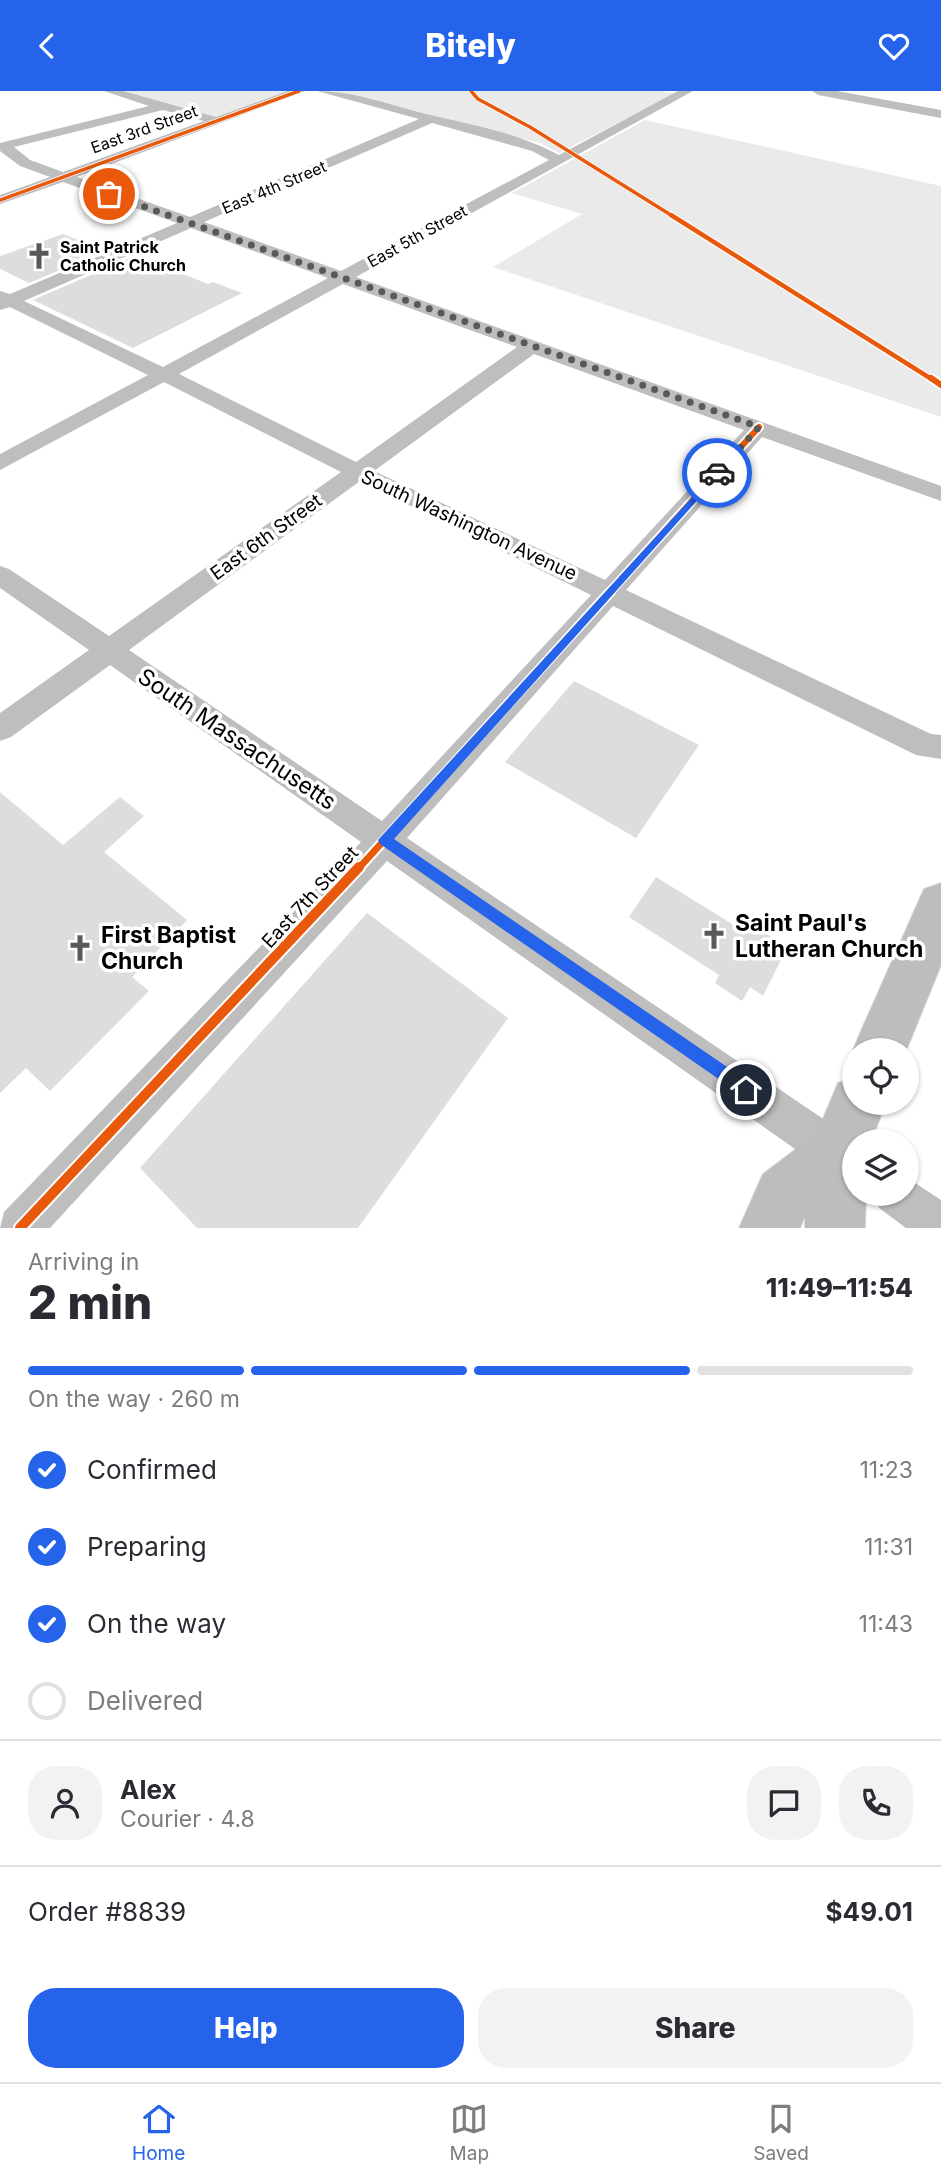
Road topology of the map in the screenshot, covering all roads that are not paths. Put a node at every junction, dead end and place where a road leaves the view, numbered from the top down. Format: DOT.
graph roads {
  1 [pos="110,91"];
  2 [pos="299,91"];
  3 [pos="323,91"];
  4 [pos="687,91"];
  5 [pos="818,91"];
  6 [pos="845,93"];
  7 [pos="163,106"];
  8 [pos="941,114"];
  9 [pos="433,118"];
  10 [pos="216,121"];
  11 [pos="2,147"];
  12 [pos="558,160"];
  13 [pos="64,177"];
  14 [pos="0,200"];
  15 [pos="190,223"];
  16 [pos="341,278"];
  17 [pos="3,301"];
  18 [pos="532,346"];
  19 [pos="162,375"];
  20 [pos="759,427"];
  21 [pos="0,463"];
  22 [pos="356,471"];
  23 [pos="941,494"];
  24 [pos="0,575"];
  25 [pos="608,591"];
  26 [pos="109,650"];
  27 [pos="0,729"];
  28 [pos="941,747"];
  29 [pos="385,840"];
  30 [pos="941,905"];
  31 [pos="885,1038"];
  32 [pos="842,1135"];
  33 [pos="842,1146"];
  34 [pos="842,1184"];
  35 [pos="913,1206"];
  36 [pos="941,1226"];
  37 [pos="20,1228"];
  38 [pos="769,1228"];
  39 [pos="835,1228"];
  1 -- 7 [label="street"];
  2 -- 10 [label="street, East 3rd Street"];
  3 -- 9 [label="street"];
  4 -- 12 [label="street, East 5th Street"];
  5 -- 6 [label="street"];
  6 -- 8 [label="street"];
  7 -- 10 [label="street"];
  7 -- 11 [label="street"];
  9 -- 12 [label="street"];
  9 -- 15 [label="street, East 4th Street"];
  10 -- 13 [label="street, East 3rd Street"];
  11 -- 13 [label="street"];
  12 -- 16 [label="street, East 5th Street"];
  13 -- 14 [label="street, East 3rd Street"];
  13 -- 15 [label="street"];
  15 -- 16 [label="street"];
  15 -- 17 [label="street, East 4th Street"];
  16 -- 18 [label="street"];
  16 -- 19 [label="street, East 5th Street"];
  17 -- 19 [label="street, South Washington Avenue"];
  18 -- 20 [label="street"];
  18 -- 22 [label="street, East 6th Street"];
  19 -- 21 [label="street, East 5th Street"];
  19 -- 22 [label="street, South Washington Avenue"];
  20 -- 23 [label="street"];
  20 -- 25 [label="street, East 7th Street"];
  22 -- 25 [label="street, South Washington Avenue"];
  22 -- 26 [label="street, East 6th Street"];
  24 -- 26 [label="street, South Massachusetts"];
  25 -- 28 [label="street, South Washington Avenue"];
  25 -- 29 [label="street, East 7th Street"];
  26 -- 27 [label="street, East 6th Street"];
  26 -- 29 [label="street, South Massachusetts"];
  29 -- 32 [label="street, South Massachusetts"];
  29 -- 37 [label="street, East 7th Street"];
  30 -- 31 [label="highway"];
  33 -- 38 [label="highway"];
  34 -- 39 [label="highway"];
  35 -- 36 [label="street"];
}
